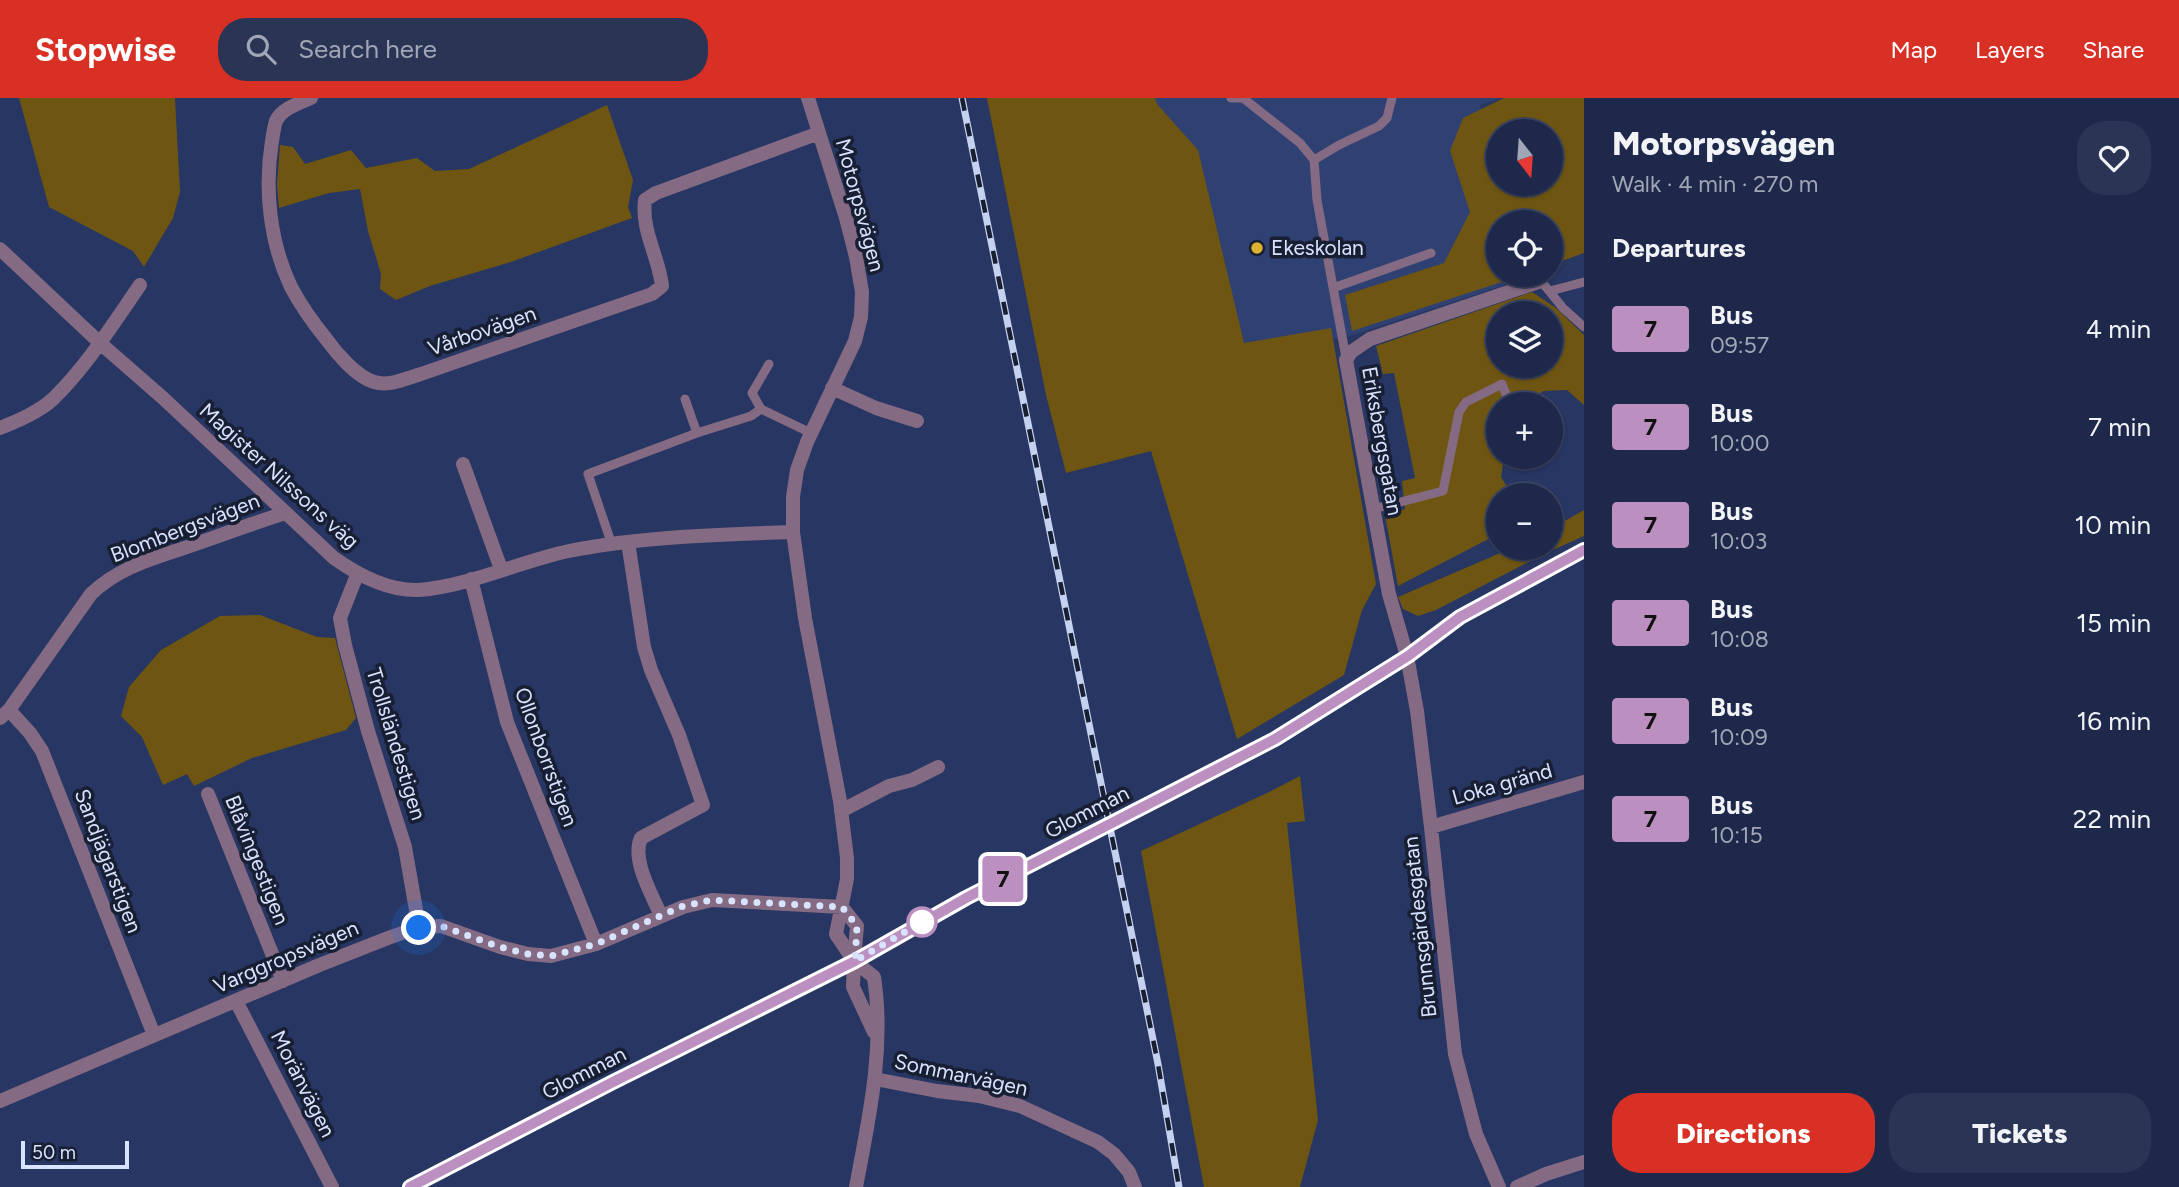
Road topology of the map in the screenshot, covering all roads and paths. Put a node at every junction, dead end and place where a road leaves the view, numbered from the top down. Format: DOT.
graph roads {
  1 [pos="311,98"];
  2 [pos="807,98"];
  3 [pos="1231,98"];
  4 [pos="1243,98"];
  5 [pos="1392,98"];
  6 [pos="819,133"];
  7 [pos="1314,160"];
  8 [pos="0,249"];
  9 [pos="1431,253"];
  10 [pos="1584,282"];
  11 [pos="1563,284"];
  12 [pos="140,285"];
  13 [pos="1543,287"];
  14 [pos="1547,287"];
  15 [pos="1333,288"];
  16 [pos="1584,327"];
  17 [pos="100,343"];
  18 [pos="1346,360"];
  19 [pos="769,364"];
  20 [pos="832,388"];
  21 [pos="1486,392"];
  22 [pos="1486,392"];
  23 [pos="1505,392"];
  24 [pos="685,398"];
  25 [pos="761,409"];
  26 [pos="917,421"];
  27 [pos="0,428"];
  28 [pos="697,433"];
  29 [pos="811,433"];
  30 [pos="463,464"];
  31 [pos="1373,509"];
  32 [pos="285,513"];
  33 [pos="793,532"];
  34 [pos="628,542"];
  35 [pos="612,545"];
  36 [pos="1584,550"];
  37 [pos="501,569"];
  38 [pos="357,575"];
  39 [pos="471,579"];
  40 [pos="1408,656"];
  41 [pos="5,714"];
  42 [pos="938,767"];
  43 [pos="1584,782"];
  44 [pos="208,793"];
  45 [pos="841,811"];
  46 [pos="1431,827"];
  47 [pos="842,907"];
  48 [pos="661,916"];
  49 [pos="419,928"];
  50 [pos="596,944"];
  51 [pos="855,961"];
  52 [pos="283,981"];
  53 [pos="236,1001"];
  54 [pos="154,1035"];
  55 [pos="876,1038"];
  56 [pos="875,1079"];
  57 [pos="0,1101"];
  58 [pos="1584,1162"];
  59 [pos="332,1187"];
  60 [pos="410,1187"];
  61 [pos="856,1187"];
  62 [pos="1135,1187"];
  63 [pos="1499,1187"];
  64 [pos="1517,1187"];
  1 -- 6 [label="street, Vårbovägen"];
  2 -- 6 [label="street, Motorpsvägen"];
  3 -- 4 [label="lane"];
  4 -- 7 [label="lane"];
  5 -- 7 [label="lane"];
  6 -- 20 [label="street, Motorpsvägen"];
  7 -- 15 [label="lane"];
  8 -- 17 [label="street, Magister Nilssons väg"];
  9 -- 15 [label="lane"];
  10 -- 11 [label="lane"];
  12 -- 17 [label="street"];
  13 -- 18 [label="street, Eriksbergsgatan"];
  14 -- 16 [label="lane"];
  15 -- 18 [label="lane"];
  17 -- 27 [label="street"];
  17 -- 32 [label="street, Magister Nilssons väg"];
  18 -- 31 [label="street, Eriksbergsgatan"];
  19 -- 25 [label="lane"];
  20 -- 26 [label="street"];
  20 -- 29 [label="street, Motorpsvägen"];
  21 -- 31 [label="lane"];
  22 -- 23 [label="lane"];
  24 -- 28 [label="lane"];
  25 -- 28 [label="lane"];
  25 -- 29 [label="lane"];
  28 -- 35 [label="lane"];
  29 -- 33 [label="street, Motorpsvägen"];
  30 -- 37 [label="street"];
  31 -- 40 [label="street, Eriksbergsgatan"];
  32 -- 38 [label="street, Magister Nilssons väg"];
  32 -- 41 [label="street, Blombergsvägen"];
  33 -- 34 [label="street, Magister Nilssons väg"];
  33 -- 45 [label="street, Motorpsvägen"];
  34 -- 35 [label="street, Magister Nilssons väg"];
  34 -- 48 [label="street"];
  35 -- 37 [label="street, Magister Nilssons väg"];
  36 -- 40 [label="street, Glomman"];
  37 -- 39 [label="street, Magister Nilssons väg"];
  38 -- 39 [label="street, Magister Nilssons väg"];
  38 -- 49 [label="street, Trollsländestigen"];
  39 -- 50 [label="street, Ollonborrstigen"];
  40 -- 46 [label="street, Brunnsgärdesgatan"];
  40 -- 51 [label="street, Glomman, bridge"];
  41 -- 54 [label="street, Sandjägarstigen"];
  42 -- 45 [label="street"];
  43 -- 46 [label="street, Loka gränd"];
  44 -- 52 [label="street, Blåvingestigen"];
  45 -- 47 [label="street, Motorpsvägen"];
  46 -- 63 [label="street, Brunnsgärdesgatan"];
  47 -- 48 [label="street, Varggropsvägen"];
  47 -- 51 [label="street, Motorpsvägen"];
  48 -- 50 [label="street, Varggropsvägen"];
  49 -- 50 [label="street, Varggropsvägen"];
  49 -- 52 [label="street, Varggropsvägen"];
  51 -- 55 [label="street"];
  51 -- 55 [label="street, Motorpsvägen"];
  51 -- 60 [label="street, Glomman"];
  52 -- 53 [label="street, Varggropsvägen"];
  53 -- 54 [label="street, Varggropsvägen"];
  53 -- 59 [label="street, Moränvägen"];
  54 -- 57 [label="street, Varggropsvägen"];
  55 -- 56 [label="street, Motorpsvägen"];
  56 -- 61 [label="street, Motorpsvägen"];
  56 -- 62 [label="street, Sommarvägen"];
  58 -- 64 [label="street"];
}
